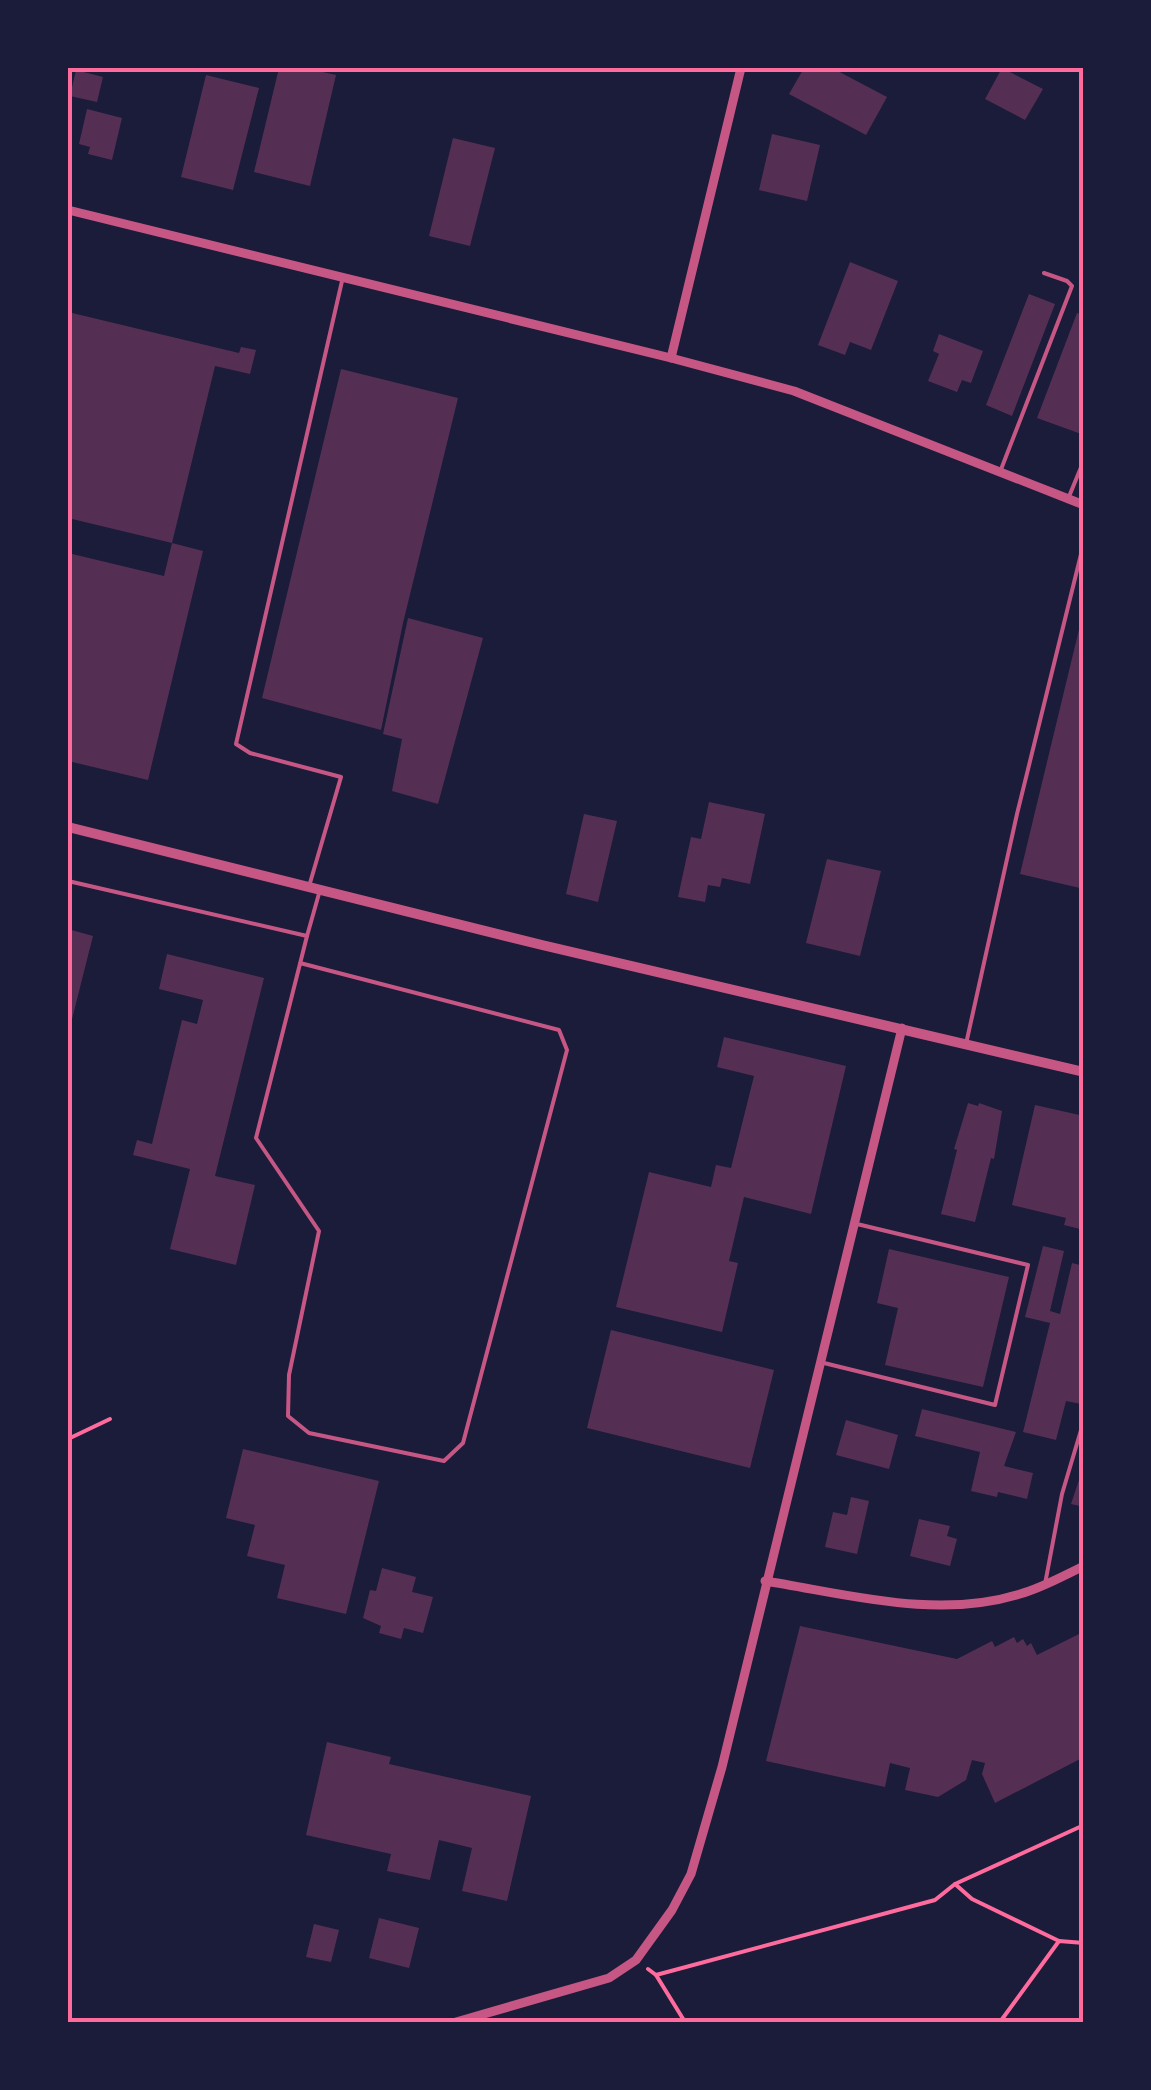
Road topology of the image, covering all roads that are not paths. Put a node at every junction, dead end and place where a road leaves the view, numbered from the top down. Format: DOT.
graph roads {
  1 [pos="741,68"];
  2 [pos="68,210"];
  3 [pos="1044,273"];
  4 [pos="343,277"];
  5 [pos="671,358"];
  6 [pos="1084,460"];
  7 [pos="1000,472"];
  8 [pos="1068,499"];
  9 [pos="1084,505"];
  10 [pos="1084,542"];
  11 [pos="68,827"];
  12 [pos="68,881"];
  13 [pos="314,888"];
  14 [pos="307,936"];
  15 [pos="300,964"];
  16 [pos="902,1028"];
  17 [pos="966,1044"];
  18 [pos="1084,1072"];
  19 [pos="854,1223"];
  20 [pos="820,1362"];
  21 [pos="1084,1420"];
  22 [pos="1084,1566"];
  23 [pos="765,1582"];
  24 [pos="1045,1584"];
  25 [pos="456,2022"];
  1 -- 5 [label="street"];
  2 -- 4 [label="street"];
  3 -- 7 [label="lane"];
  4 -- 5 [label="street"];
  4 -- 13 [label="lane"];
  5 -- 7 [label="street"];
  6 -- 8 [label="lane"];
  7 -- 8 [label="street"];
  8 -- 9 [label="street"];
  10 -- 17 [label="lane"];
  11 -- 13 [label="street"];
  12 -- 14 [label="lane"];
  13 -- 14 [label="lane"];
  13 -- 16 [label="street"];
  14 -- 15 [label="lane"];
  15 -- 15 [label="lane"];
  16 -- 17 [label="street"];
  16 -- 19 [label="street"];
  17 -- 18 [label="street"];
  19 -- 20 [label="street"];
  19 -- 20 [label="lane"];
  20 -- 23 [label="street"];
  21 -- 24 [label="lane"];
  22 -- 24 [label="street"];
  23 -- 24 [label="street"];
  23 -- 25 [label="street"];
}
